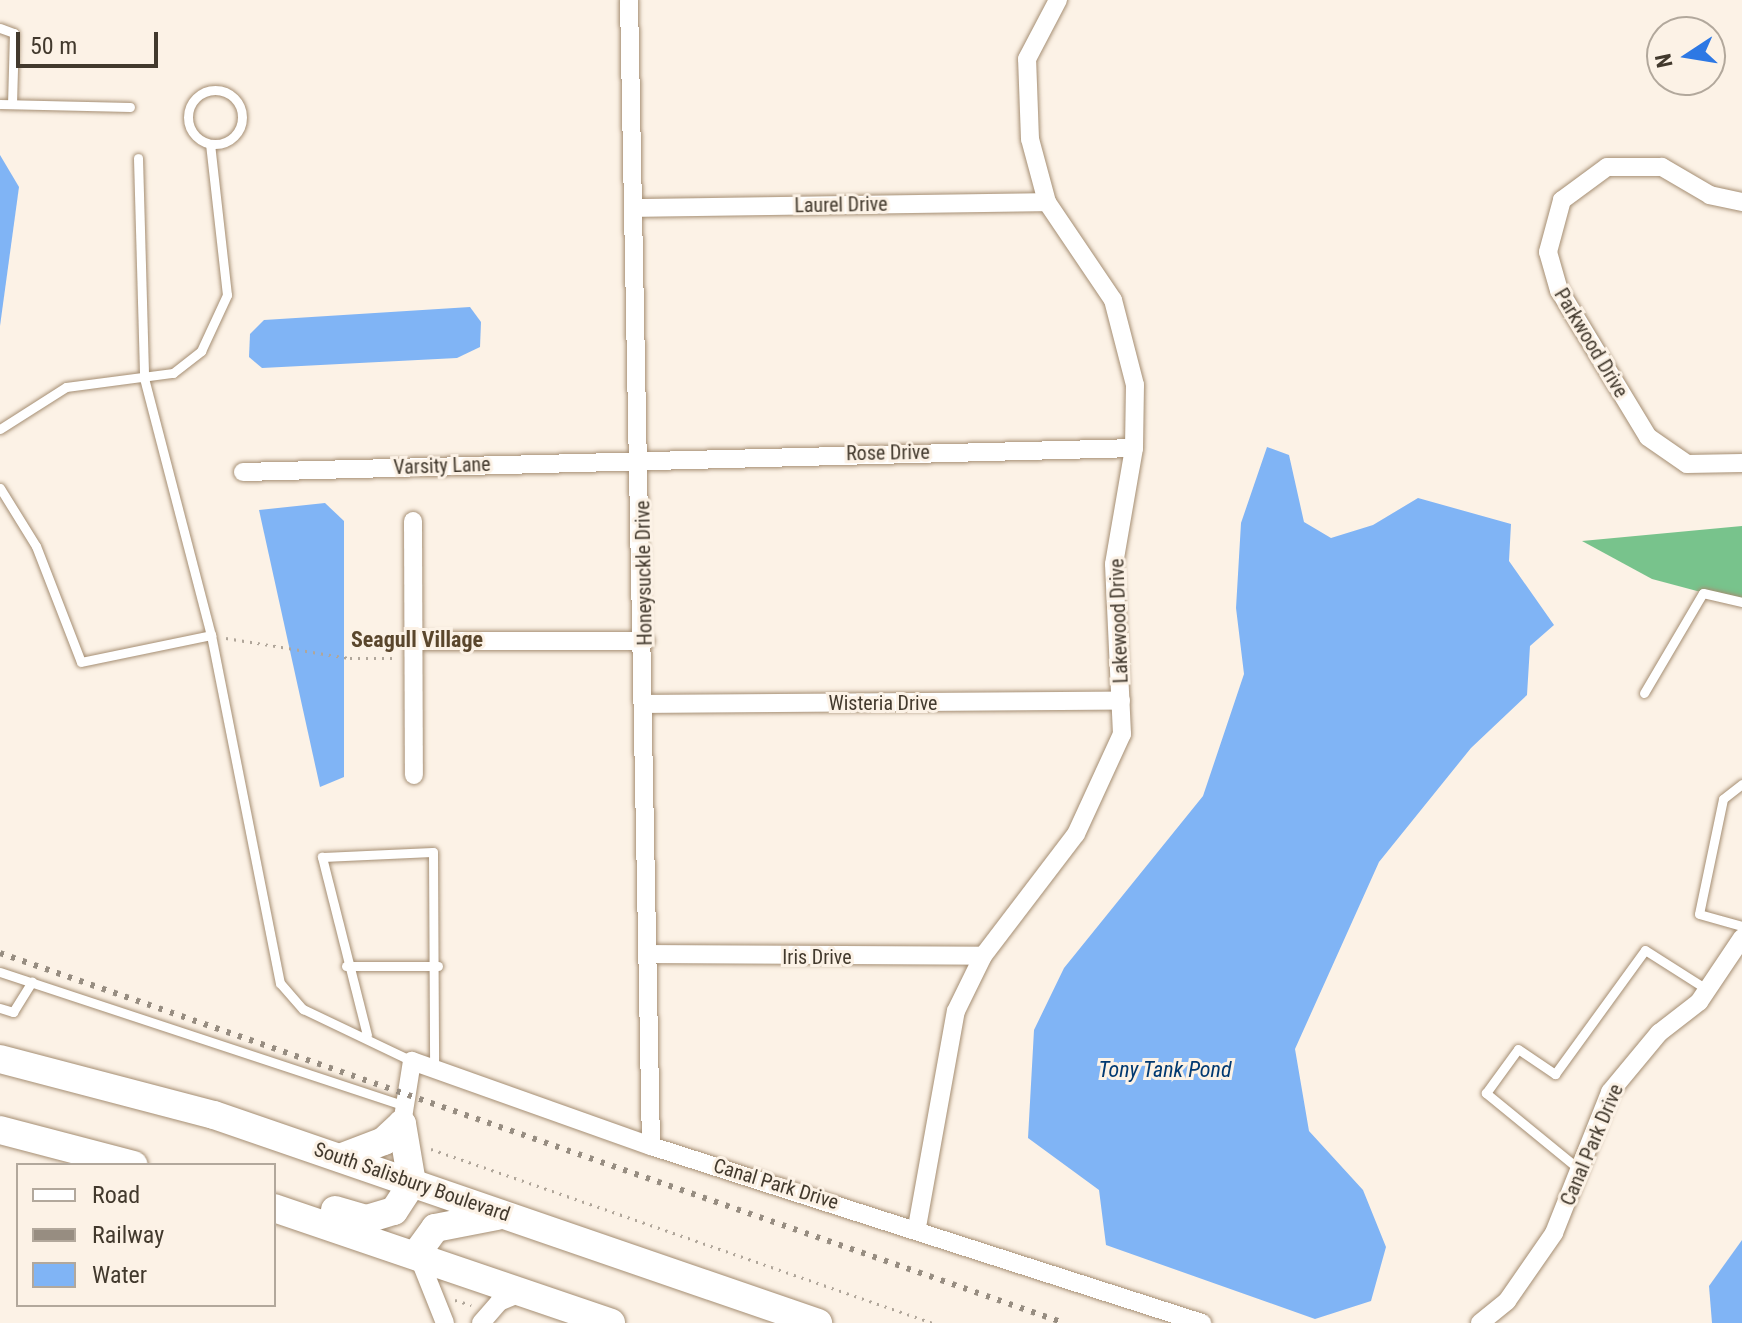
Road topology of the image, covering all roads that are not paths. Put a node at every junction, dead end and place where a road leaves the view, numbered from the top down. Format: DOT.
graph roads {
  1 [pos="629,0"];
  2 [pos="1058,0"];
  3 [pos="0,28"];
  4 [pos="0,104"];
  5 [pos="12,104"];
  6 [pos="130,107"];
  7 [pos="210,144"];
  8 [pos="138,158"];
  9 [pos="1047,202"];
  10 [pos="1742,202"];
  11 [pos="635,208"];
  12 [pos="144,378"];
  13 [pos="0,429"];
  14 [pos="1134,448"];
  15 [pos="642,459"];
  16 [pos="1742,463"];
  17 [pos="243,472"];
  18 [pos="0,488"];
  19 [pos="413,521"];
  20 [pos="1742,602"];
  21 [pos="211,635"];
  22 [pos="645,641"];
  23 [pos="414,649"];
  24 [pos="1644,693"];
  25 [pos="1121,701"];
  26 [pos="646,704"];
  27 [pos="414,775"];
  28 [pos="1742,784"];
  29 [pos="1742,926"];
  30 [pos="1742,938"];
  31 [pos="651,954"];
  32 [pos="983,956"];
  33 [pos="346,966"];
  34 [pos="438,966"];
  35 [pos="0,972"];
  36 [pos="32,982"];
  37 [pos="1708,990"];
  38 [pos="0,1008"];
  39 [pos="367,1035"];
  40 [pos="0,1059"];
  41 [pos="412,1061"];
  42 [pos="434,1070"];
  43 [pos="403,1115"];
  44 [pos="0,1130"];
  45 [pos="651,1146"];
  46 [pos="340,1158"];
  47 [pos="125,1163"];
  48 [pos="1580,1170"];
  49 [pos="412,1183"];
  50 [pos="276,1204"];
  51 [pos="276,1206"];
  52 [pos="510,1215"];
  53 [pos="917,1227"];
  54 [pos="417,1253"];
  55 [pos="524,1292"];
  56 [pos="480,1315"];
  57 [pos="569,1316"];
  58 [pos="445,1323"];
  59 [pos="611,1323"];
  60 [pos="818,1323"];
  61 [pos="1202,1323"];
  62 [pos="1480,1323"];
  1 -- 11 [label="street, Honeysuckle Drive"];
  2 -- 9 [label="street, Lakewood Drive"];
  3 -- 5 [label="lane"];
  4 -- 5 [label="lane"];
  5 -- 6 [label="lane"];
  7 -- 7 [label="lane"];
  7 -- 12 [label="lane"];
  8 -- 12 [label="lane"];
  9 -- 11 [label="street, Laurel Drive"];
  9 -- 14 [label="street, Lakewood Drive"];
  10 -- 16 [label="street, Parkwood Drive"];
  11 -- 15 [label="street, Honeysuckle Drive"];
  12 -- 13 [label="lane"];
  12 -- 21 [label="lane"];
  14 -- 15 [label="street, Rose Drive"];
  14 -- 25 [label="street, Lakewood Drive"];
  15 -- 17 [label="street, Varsity Lane"];
  15 -- 22 [label="street, Honeysuckle Drive"];
  18 -- 21 [label="lane"];
  19 -- 23 [label="street"];
  20 -- 24 [label="lane"];
  21 -- 39 [label="lane"];
  22 -- 23 [label="street"];
  22 -- 26 [label="street, Honeysuckle Drive"];
  23 -- 27 [label="street"];
  25 -- 26 [label="street, Wisteria Drive"];
  25 -- 32 [label="street, Lakewood Drive"];
  26 -- 31 [label="street, Honeysuckle Drive"];
  28 -- 29 [label="lane"];
  30 -- 37 [label="street, Canal Park Drive"];
  31 -- 32 [label="street, Iris Drive"];
  31 -- 45 [label="street, Honeysuckle Drive"];
  32 -- 53 [label="street, Lakewood Drive"];
  33 -- 34 [label="lane"];
  33 -- 34 [label="lane"];
  33 -- 39 [label="lane"];
  34 -- 42 [label="lane"];
  35 -- 36 [label="lane"];
  36 -- 38 [label="lane"];
  36 -- 43 [label="lane"];
  37 -- 48 [label="street, Canal Park Drive"];
  37 -- 48 [label="lane"];
  39 -- 41 [label="lane"];
  40 -- 46 [label="main road, South Salisbury Boulevard"];
  41 -- 42 [label="street, Canal Park Drive"];
  41 -- 43 [label="street"];
  42 -- 45 [label="street, Canal Park Drive"];
  43 -- 46 [label="main road"];
  43 -- 49 [label="main road"];
  44 -- 47 [label="main road"];
  45 -- 53 [label="street, Canal Park Drive"];
  46 -- 49 [label="main road, South Salisbury Boulevard"];
  48 -- 62 [label="street, Canal Park Drive"];
  49 -- 50 [label="main road"];
  49 -- 52 [label="main road, South Salisbury Boulevard"];
  51 -- 54 [label="main road"];
  52 -- 54 [label="main road"];
  52 -- 60 [label="main road, South Salisbury Boulevard"];
  53 -- 61 [label="street, Canal Park Drive"];
  54 -- 55 [label="main road"];
  54 -- 58 [label="street"];
  55 -- 56 [label="street"];
  55 -- 57 [label="main road"];
  57 -- 59 [label="main road"];
}
